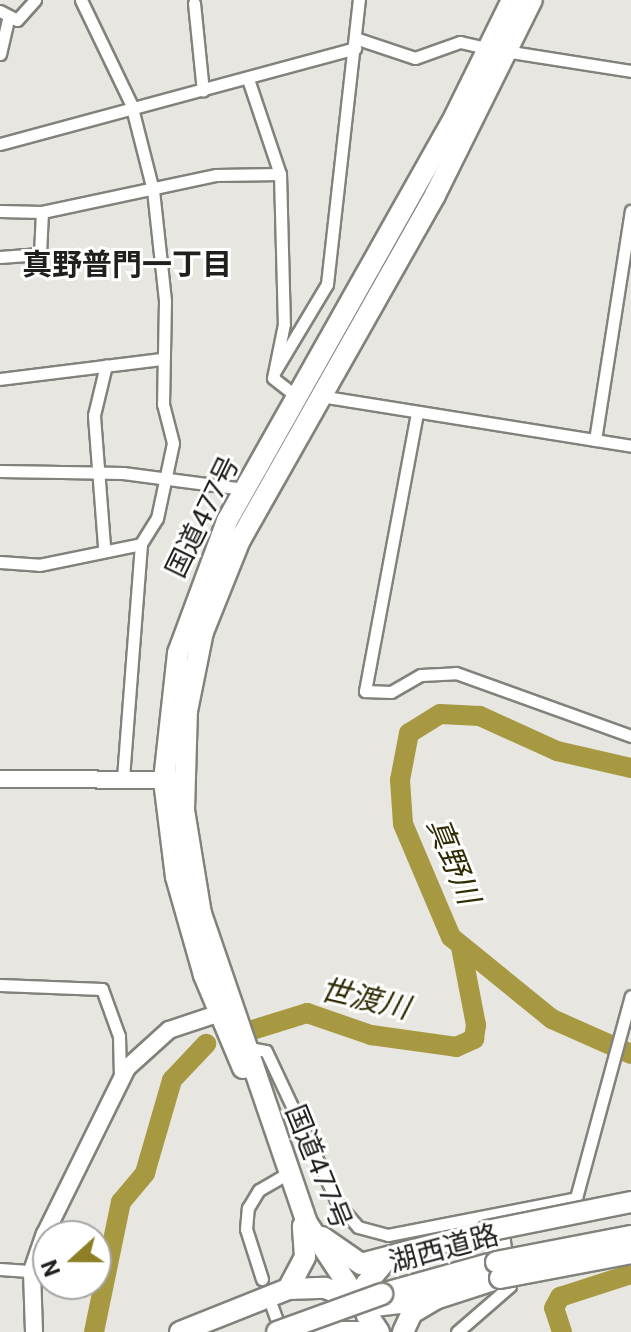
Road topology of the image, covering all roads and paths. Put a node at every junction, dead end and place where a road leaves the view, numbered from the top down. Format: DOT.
graph roads {
  1 [pos="35,0"];
  2 [pos="81,0"];
  3 [pos="359,0"];
  4 [pos="512,0"];
  5 [pos="532,0"];
  6 [pos="194,3"];
  7 [pos="4,16"];
  8 [pos="356,44"];
  9 [pos="501,51"];
  10 [pos="0,54"];
  11 [pos="631,71"];
  12 [pos="249,82"];
  13 [pos="203,91"];
  14 [pos="131,104"];
  15 [pos="0,144"];
  16 [pos="280,174"];
  17 [pos="153,190"];
  18 [pos="0,211"];
  19 [pos="631,211"];
  20 [pos="42,212"];
  21 [pos="0,257"];
  22 [pos="160,359"];
  23 [pos="106,365"];
  24 [pos="275,371"];
  25 [pos="0,379"];
  26 [pos="320,396"];
  27 [pos="296,398"];
  28 [pos="417,413"];
  29 [pos="595,440"];
  30 [pos="631,446"];
  31 [pos="0,471"];
  32 [pos="100,472"];
  33 [pos="163,476"];
  34 [pos="244,489"];
  35 [pos="141,544"];
  36 [pos="104,546"];
  37 [pos="0,562"];
  38 [pos="631,736"];
  39 [pos="0,779"];
  40 [pos="123,779"];
  41 [pos="173,780"];
  42 [pos="0,985"];
  43 [pos="631,996"];
  44 [pos="217,1014"];
  45 [pos="239,1047"];
  46 [pos="120,1082"];
  47 [pos="288,1173"];
  48 [pos="296,1194"];
  49 [pos="631,1202"];
  50 [pos="500,1214"];
  51 [pos="56,1220"];
  52 [pos="631,1236"];
  53 [pos="631,1253"];
  54 [pos="386,1260"];
  55 [pos="0,1269"];
  56 [pos="498,1270"];
  57 [pos="32,1271"];
  58 [pos="262,1279"];
  59 [pos="288,1289"];
  60 [pos="435,1299"];
  61 [pos="33,1300"];
  62 [pos="272,1307"];
  63 [pos="367,1313"];
  64 [pos="34,1332"];
  65 [pos="180,1332"];
  66 [pos="279,1332"];
  67 [pos="322,1332"];
  68 [pos="403,1332"];
  69 [pos="457,1332"];
  1 -- 7 [label="street"];
  2 -- 14 [label="street"];
  3 -- 8 [label="street"];
  4 -- 9 [label="highway, 国道477号"];
  5 -- 9 [label="highway, 国道477号"];
  6 -- 13 [label="street"];
  7 -- 10 [label="street"];
  8 -- 9 [label="street"];
  8 -- 12 [label="street"];
  8 -- 24 [label="street"];
  9 -- 11 [label="street"];
  9 -- 26 [label="highway, 国道477号"];
  9 -- 27 [label="highway, 国道477号"];
  12 -- 13 [label="street"];
  12 -- 16 [label="street"];
  13 -- 14 [label="street"];
  14 -- 15 [label="street"];
  14 -- 17 [label="street"];
  16 -- 17 [label="street"];
  16 -- 24 [label="street"];
  17 -- 20 [label="street"];
  17 -- 22 [label="street"];
  18 -- 20 [label="street"];
  19 -- 29 [label="street"];
  20 -- 21 [label="street"];
  22 -- 23 [label="street"];
  22 -- 33 [label="street"];
  23 -- 25 [label="street"];
  23 -- 32 [label="street"];
  24 -- 27 [label="street"];
  26 -- 27 [label="street"];
  26 -- 28 [label="street"];
  26 -- 41 [label="highway, 国道477号"];
  27 -- 34 [label="highway, 国道477号"];
  28 -- 29 [label="street"];
  28 -- 38 [label="street"];
  29 -- 30 [label="street"];
  31 -- 32 [label="street"];
  32 -- 33 [label="street"];
  32 -- 36 [label="street"];
  33 -- 34 [label="street"];
  33 -- 35 [label="street"];
  34 -- 41 [label="highway, 国道477号"];
  35 -- 36 [label="street"];
  35 -- 40 [label="street"];
  36 -- 37 [label="street"];
  39 -- 40 [label="street"];
  40 -- 41 [label="street"];
  41 -- 44 [label="highway, 国道477号"];
  41 -- 45 [label="highway, 国道477号"];
  42 -- 46 [label="street"];
  43 -- 50 [label="street"];
  44 -- 45 [label="highway, 国道477号"];
  44 -- 46 [label="street"];
  45 -- 47 [label="highway, 国道477号"];
  45 -- 50 [label="street"];
  46 -- 51 [label="street"];
  47 -- 48 [label="highway, 国道477号"];
  47 -- 58 [label="street"];
  48 -- 54 [label="highway"];
  48 -- 59 [label="highway"];
  48 -- 63 [label="highway, 国道477号"];
  49 -- 54 [label="highway, bridge"];
  50 -- 69 [label="street"];
  52 -- 56 [label="highway, 湖西道路, bridge"];
  53 -- 56 [label="highway, bridge"];
  54 -- 63 [label="highway"];
  55 -- 57 [label="street"];
  56 -- 60 [label="highway"];
  56 -- 63 [label="highway, 湖西道路"];
  59 -- 63 [label="highway"];
  59 -- 65 [label="highway"];
  60 -- 63 [label="highway"];
  60 -- 68 [label="highway"];
  61 -- 64 [label="street"];
  62 -- 66 [label="street"];
  63 -- 66 [label="highway, 湖西道路, bridge"];
  63 -- 67 [label="highway"];
  63 -- 67 [label="highway"];
}
